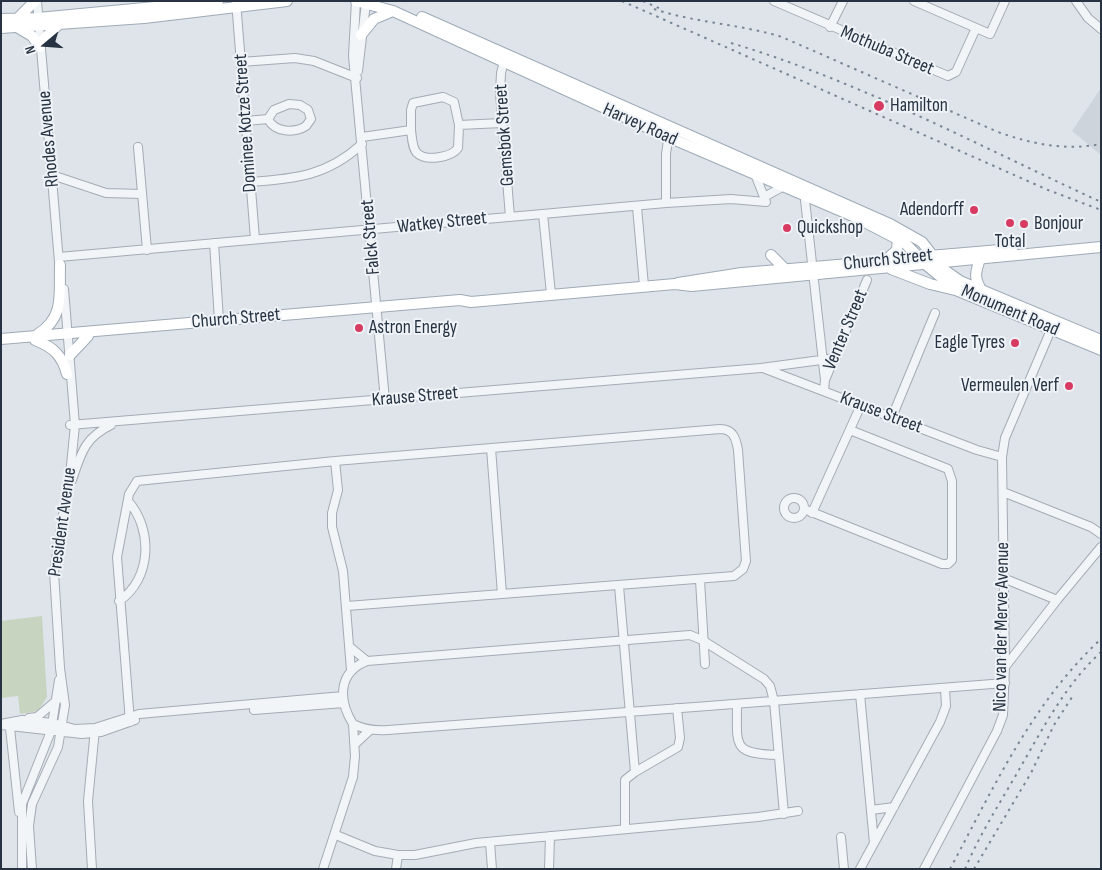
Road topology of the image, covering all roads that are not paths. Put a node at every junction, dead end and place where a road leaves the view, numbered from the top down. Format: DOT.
graph roads {
  1 [pos="36,1"];
  2 [pos="218,1"];
  3 [pos="287,1"];
  4 [pos="774,1"];
  5 [pos="842,1"];
  6 [pos="914,1"];
  7 [pos="1005,1"];
  8 [pos="1076,1"];
  9 [pos="363,2"];
  10 [pos="236,4"];
  11 [pos="390,5"];
  12 [pos="1,19"];
  13 [pos="38,22"];
  14 [pos="17,23"];
  15 [pos="58,25"];
  16 [pos="830,27"];
  17 [pos="1,28"];
  18 [pos="976,28"];
  19 [pos="1101,29"];
  20 [pos="361,35"];
  21 [pos="40,45"];
  22 [pos="505,58"];
  23 [pos="241,62"];
  24 [pos="356,77"];
  25 [pos="268,119"];
  26 [pos="246,121"];
  27 [pos="502,123"];
  28 [pos="459,125"];
  29 [pos="671,127"];
  30 [pos="411,130"];
  31 [pos="668,137"];
  32 [pos="362,140"];
  33 [pos="138,147"];
  34 [pos="755,174"];
  35 [pos="52,175"];
  36 [pos="250,182"];
  37 [pos="784,186"];
  38 [pos="809,192"];
  39 [pos="142,194"];
  40 [pos="766,199"];
  41 [pos="666,204"];
  42 [pos="637,207"];
  43 [pos="857,213"];
  44 [pos="543,214"];
  45 [pos="510,217"];
  46 [pos="890,224"];
  47 [pos="370,230"];
  48 [pos="898,238"];
  49 [pos="255,240"];
  50 [pos="1101,241"];
  51 [pos="214,243"];
  52 [pos="1101,247"];
  53 [pos="147,250"];
  54 [pos="946,254"];
  55 [pos="936,259"];
  56 [pos="980,259"];
  57 [pos="59,261"];
  58 [pos="922,261"];
  59 [pos="886,264"];
  60 [pos="786,270"];
  61 [pos="762,272"];
  62 [pos="813,272"];
  63 [pos="867,280"];
  64 [pos="675,284"];
  65 [pos="644,286"];
  66 [pos="958,291"];
  67 [pos="982,291"];
  68 [pos="551,294"];
  69 [pos="377,309"];
  70 [pos="936,313"];
  71 [pos="220,320"];
  72 [pos="1053,325"];
  73 [pos="66,335"];
  74 [pos="88,336"];
  75 [pos="35,338"];
  76 [pos="1,339"];
  77 [pos="1101,340"];
  78 [pos="1,343"];
  79 [pos="1101,350"];
  80 [pos="70,355"];
  81 [pos="836,358"];
  82 [pos="822,360"];
  83 [pos="761,368"];
  84 [pos="67,374"];
  85 [pos="825,380"];
  86 [pos="824,391"];
  87 [pos="385,400"];
  88 [pos="861,406"];
  89 [pos="892,417"];
  90 [pos="115,423"];
  91 [pos="72,425"];
  92 [pos="850,430"];
  93 [pos="491,448"];
  94 [pos="1002,457"];
  95 [pos="335,460"];
  96 [pos="1003,492"];
  97 [pos="65,501"];
  98 [pos="128,501"];
  99 [pos="804,509"];
  100 [pos="812,513"];
  101 [pos="1101,534"];
  102 [pos="1101,547"];
  103 [pos="1003,578"];
  104 [pos="700,580"];
  105 [pos="619,586"];
  106 [pos="502,594"];
  107 [pos="1057,600"];
  108 [pos="119,601"];
  109 [pos="347,606"];
  110 [pos="702,640"];
  111 [pos="622,641"];
  112 [pos="350,648"];
  113 [pos="367,661"];
  114 [pos="705,664"];
  115 [pos="1005,666"];
  116 [pos="60,668"];
  117 [pos="351,670"];
  118 [pos="1005,683"];
  119 [pos="945,688"];
  120 [pos="860,694"];
  121 [pos="708,696"];
  122 [pos="57,700"];
  123 [pos="343,700"];
  124 [pos="774,701"];
  125 [pos="737,704"];
  126 [pos="708,706"];
  127 [pos="677,708"];
  128 [pos="630,712"];
  129 [pos="129,719"];
  130 [pos="22,720"];
  131 [pos="1,724"];
  132 [pos="353,724"];
  133 [pos="52,727"];
  134 [pos="10,728"];
  135 [pos="62,729"];
  136 [pos="370,730"];
  137 [pos="94,731"];
  138 [pos="355,744"];
  139 [pos="778,755"];
  140 [pos="634,772"];
  141 [pos="894,808"];
  142 [pos="871,810"];
  143 [pos="798,811"];
  144 [pos="784,814"];
  145 [pos="21,821"];
  146 [pos="625,828"];
  147 [pos="336,834"];
  148 [pos="550,836"];
  149 [pos="841,837"];
  150 [pos="490,842"];
  151 [pos="874,842"];
  152 [pos="30,850"];
  153 [pos="20,852"];
  154 [pos="398,855"];
  155 [pos="22,869"];
  156 [pos="32,869"];
  157 [pos="92,869"];
  158 [pos="323,869"];
  159 [pos="396,869"];
  160 [pos="492,869"];
  161 [pos="549,869"];
  162 [pos="844,869"];
  163 [pos="860,869"];
  164 [pos="924,869"];
  1 -- 13 [label="street, Rhodes Avenue"];
  1 -- 14 [label="main road"];
  2 -- 13 [label="main road"];
  3 -- 10 [label="main road"];
  4 -- 16 [label="street, Mothuba Street"];
  5 -- 16 [label="street"];
  6 -- 18 [label="street"];
  7 -- 18 [label="street"];
  8 -- 19 [label="street"];
  9 -- 11 [label="main road, Harvey Road"];
  9 -- 20 [label="street, Falck Street"];
  9 -- 24 [label="street, Falck Street"];
  10 -- 15 [label="main road"];
  10 -- 23 [label="street, Dominee Kotze Street"];
  11 -- 20 [label="main road"];
  11 -- 22 [label="main road, Harvey Road"];
  12 -- 14 [label="main road"];
  13 -- 14 [label="main road"];
  13 -- 15 [label="main road"];
  13 -- 21 [label="street, Rhodes Avenue"];
  14 -- 17 [label="main road"];
  14 -- 21 [label="main road"];
  15 -- 21 [label="main road"];
  16 -- 18 [label="street, Mothuba Street"];
  20 -- 24 [label="street, Falck Street"];
  21 -- 35 [label="street, Rhodes Avenue"];
  22 -- 27 [label="street, Gemsbok Street"];
  22 -- 29 [label="main road, Harvey Road"];
  22 -- 31 [label="main road, Harvey Road"];
  23 -- 24 [label="street"];
  23 -- 26 [label="street, Dominee Kotze Street"];
  24 -- 32 [label="street, Falck Street"];
  25 -- 25 [label="street"];
  25 -- 26 [label="street"];
  26 -- 36 [label="street, Dominee Kotze Street"];
  27 -- 28 [label="street"];
  27 -- 45 [label="street, Gemsbok Street"];
  28 -- 30 [label="street"];
  28 -- 30 [label="street"];
  29 -- 31 [label="street"];
  29 -- 38 [label="main road, Harvey Road"];
  30 -- 32 [label="street"];
  31 -- 34 [label="main road, Harvey Road"];
  31 -- 41 [label="street"];
  32 -- 36 [label="street"];
  32 -- 47 [label="street, Falck Street"];
  33 -- 39 [label="street"];
  34 -- 37 [label="main road, Harvey Road"];
  34 -- 40 [label="street"];
  35 -- 39 [label="street"];
  35 -- 57 [label="street, Rhodes Avenue"];
  36 -- 49 [label="street, Dominee Kotze Street"];
  37 -- 38 [label="main road, Harvey Road"];
  37 -- 40 [label="street"];
  38 -- 43 [label="main road, Harvey Road"];
  38 -- 62 [label="street"];
  39 -- 53 [label="street"];
  40 -- 41 [label="street, Watkey Street"];
  41 -- 42 [label="street, Watkey Street"];
  42 -- 44 [label="street, Watkey Street"];
  42 -- 65 [label="street"];
  43 -- 46 [label="main road, Harvey Road"];
  43 -- 48 [label="main road, Harvey Road"];
  44 -- 45 [label="street, Watkey Street"];
  44 -- 68 [label="street"];
  45 -- 47 [label="street, Watkey Street"];
  46 -- 54 [label="main road"];
  46 -- 55 [label="main road, Harvey Road"];
  47 -- 49 [label="street, Watkey Street"];
  47 -- 69 [label="street, Falck Street"];
  48 -- 58 [label="main road, Harvey Road"];
  48 -- 59 [label="main road"];
  49 -- 51 [label="street, Watkey Street"];
  50 -- 54 [label="main road, Church Street"];
  51 -- 53 [label="street, Watkey Street"];
  51 -- 71 [label="street"];
  52 -- 56 [label="main road, Church Street"];
  53 -- 57 [label="street, Watkey Street"];
  54 -- 55 [label="main road, Church Street"];
  55 -- 56 [label="main road, Church Street"];
  55 -- 58 [label="main road, Church Street"];
  55 -- 67 [label="main road, Monument Road"];
  56 -- 67 [label="main road"];
  57 -- 73 [label="street, Rhodes Avenue"];
  57 -- 75 [label="main road"];
  58 -- 59 [label="main road, Church Street"];
  58 -- 66 [label="main road, Monument Road"];
  59 -- 62 [label="main road, Church Street"];
  59 -- 66 [label="main road"];
  60 -- 61 [label="main road, Church Street"];
  60 -- 61 [label="main road"];
  60 -- 62 [label="main road, Church Street"];
  61 -- 64 [label="main road, Church Street"];
  62 -- 64 [label="main road, Church Street"];
  62 -- 82 [label="street"];
  63 -- 81 [label="street, Venter Street"];
  64 -- 65 [label="main road, Church Street"];
  65 -- 68 [label="main road, Church Street"];
  66 -- 72 [label="main road, Monument Road"];
  67 -- 72 [label="main road, Monument Road"];
  68 -- 69 [label="main road, Church Street"];
  69 -- 71 [label="main road, Church Street"];
  69 -- 74 [label="main road, Church Street"];
  69 -- 87 [label="street, Falck Street"];
  70 -- 89 [label="street"];
  71 -- 73 [label="main road, Church Street"];
  72 -- 77 [label="main road, Monument Road"];
  72 -- 79 [label="main road, Monument Road"];
  72 -- 94 [label="street, Nico van der Merve Avenue"];
  73 -- 74 [label="main road, Church Street"];
  73 -- 75 [label="main road, Church Street"];
  73 -- 80 [label="street, President Avenue"];
  73 -- 84 [label="street, President Avenue"];
  74 -- 80 [label="main road"];
  75 -- 76 [label="main road, Church Street"];
  75 -- 78 [label="main road, Church Street"];
  75 -- 84 [label="main road"];
  80 -- 91 [label="street, President Avenue"];
  81 -- 82 [label="street, Krause Street"];
  81 -- 85 [label="street, Venter Street"];
  82 -- 83 [label="street, Krause Street"];
  82 -- 85 [label="street"];
  83 -- 86 [label="street, Krause Street"];
  83 -- 87 [label="street, Krause Street"];
  84 -- 91 [label="street, President Avenue"];
  85 -- 86 [label="street"];
  86 -- 88 [label="street, Krause Street"];
  87 -- 90 [label="street, Krause Street"];
  88 -- 89 [label="street, Krause Street"];
  88 -- 92 [label="street"];
  89 -- 94 [label="street, Krause Street"];
  90 -- 91 [label="street, Krause Street"];
  90 -- 97 [label="street"];
  91 -- 97 [label="street, President Avenue"];
  92 -- 100 [label="street"];
  92 -- 100 [label="street"];
  93 -- 95 [label="street"];
  93 -- 104 [label="street"];
  93 -- 106 [label="street"];
  94 -- 96 [label="street, Nico van der Merve Avenue"];
  95 -- 98 [label="street"];
  95 -- 109 [label="street"];
  96 -- 101 [label="street"];
  96 -- 103 [label="street, Nico van der Merve Avenue"];
  97 -- 116 [label="street, President Avenue"];
  98 -- 108 [label="street"];
  98 -- 108 [label="street"];
  99 -- 100 [label="street"];
  102 -- 107 [label="street"];
  103 -- 107 [label="street"];
  103 -- 115 [label="street, Nico van der Merve Avenue"];
  104 -- 105 [label="street"];
  104 -- 110 [label="street"];
  105 -- 106 [label="street"];
  105 -- 111 [label="street"];
  106 -- 109 [label="street"];
  107 -- 115 [label="street"];
  108 -- 129 [label="street"];
  109 -- 112 [label="street"];
  110 -- 111 [label="street"];
  110 -- 114 [label="street"];
  110 -- 124 [label="street"];
  111 -- 113 [label="street"];
  111 -- 128 [label="street"];
  112 -- 113 [label="street"];
  112 -- 117 [label="street"];
  113 -- 117 [label="street"];
  115 -- 118 [label="street, Nico van der Merve Avenue"];
  116 -- 122 [label="street, President Avenue"];
  116 -- 135 [label="street, President Avenue"];
  117 -- 123 [label="street"];
  118 -- 119 [label="street"];
  118 -- 164 [label="street, Nico van der Merve Avenue"];
  119 -- 120 [label="street"];
  119 -- 141 [label="street"];
  120 -- 124 [label="street"];
  120 -- 142 [label="street"];
  121 -- 126 [label="street"];
  122 -- 130 [label="street"];
  122 -- 133 [label="street, President Avenue"];
  123 -- 129 [label="street"];
  123 -- 132 [label="street"];
  124 -- 125 [label="street"];
  124 -- 139 [label="street"];
  125 -- 126 [label="street"];
  125 -- 139 [label="street"];
  126 -- 127 [label="street"];
  127 -- 128 [label="street"];
  127 -- 140 [label="street"];
  128 -- 136 [label="street"];
  128 -- 140 [label="street"];
  129 -- 137 [label="street"];
  130 -- 131 [label="street"];
  130 -- 133 [label="street"];
  131 -- 134 [label="street"];
  132 -- 136 [label="street"];
  132 -- 138 [label="street"];
  133 -- 134 [label="street"];
  133 -- 135 [label="street"];
  133 -- 145 [label="street, President Avenue"];
  134 -- 145 [label="street"];
  135 -- 137 [label="street"];
  135 -- 152 [label="street, President Avenue"];
  136 -- 138 [label="street"];
  137 -- 157 [label="street"];
  138 -- 147 [label="street"];
  139 -- 144 [label="street"];
  140 -- 146 [label="street"];
  141 -- 142 [label="street"];
  141 -- 151 [label="street"];
  142 -- 151 [label="street"];
  143 -- 144 [label="street"];
  144 -- 146 [label="street"];
  145 -- 153 [label="street"];
  146 -- 148 [label="street"];
  147 -- 154 [label="street"];
  147 -- 158 [label="street"];
  148 -- 150 [label="street"];
  148 -- 161 [label="street"];
  149 -- 162 [label="street"];
  150 -- 154 [label="street"];
  150 -- 160 [label="street"];
  151 -- 163 [label="street"];
  152 -- 153 [label="street"];
  152 -- 156 [label="street, President Avenue"];
  153 -- 155 [label="street"];
  154 -- 159 [label="street"];
}
